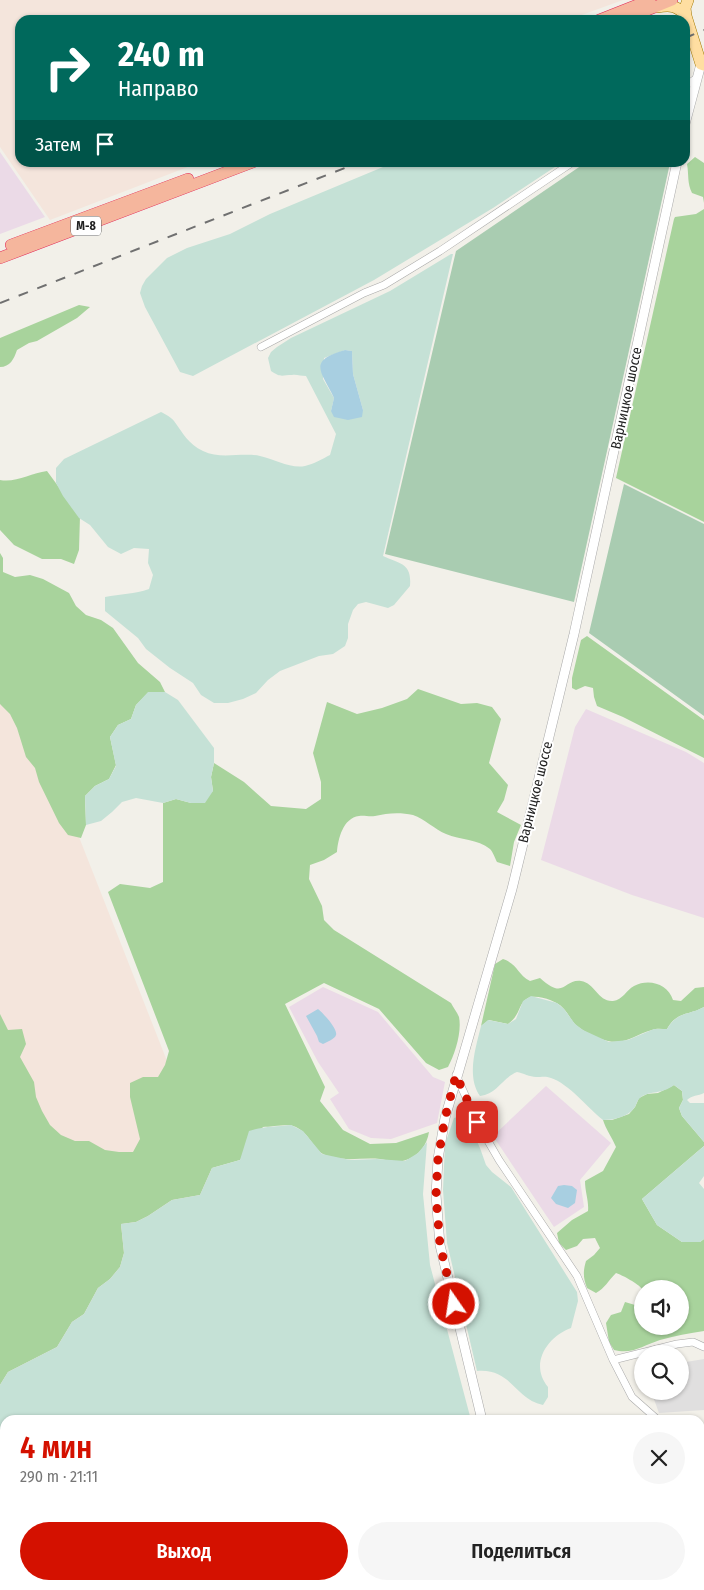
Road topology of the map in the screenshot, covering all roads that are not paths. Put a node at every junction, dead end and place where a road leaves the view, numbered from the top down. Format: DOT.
graph roads {
  1 [pos="672,0"];
  2 [pos="688,0"];
  3 [pos="652,4"];
  4 [pos="616,15"];
  5 [pos="632,15"];
  6 [pos="685,15"];
  7 [pos="686,15"];
  8 [pos="690,28"];
  9 [pos="703,65"];
  10 [pos="697,78"];
  11 [pos="690,83"];
  12 [pos="690,105"];
  13 [pos="219,167"];
  14 [pos="240,167"];
  15 [pos="566,167"];
  16 [pos="675,167"];
  17 [pos="0,250"];
  18 [pos="0,258"];
  19 [pos="261,347"];
  20 [pos="456,1075"];
  21 [pos="704,1347"];
  22 [pos="613,1360"];
  23 [pos="481,1415"];
  24 [pos="652,1415"];
  1 -- 3 [label="highway"];
  2 -- 7 [label="main road"];
  3 -- 4 [label="highway"];
  3 -- 5 [label="highway"];
  3 -- 6 [label="main road"];
  8 -- 9 [label="main road"];
  9 -- 10 [label="street"];
  10 -- 11 [label="street"];
  10 -- 12 [label="street"];
  13 -- 17 [label="highway, М-8"];
  14 -- 18 [label="highway, М-8"];
  15 -- 19 [label="street"];
  16 -- 20 [label="street, Варницкое шоссе"];
  20 -- 22 [label="street"];
  20 -- 23 [label="street, Варницкое шоссе"];
  21 -- 22 [label="street"];
  22 -- 24 [label="street"];
}
